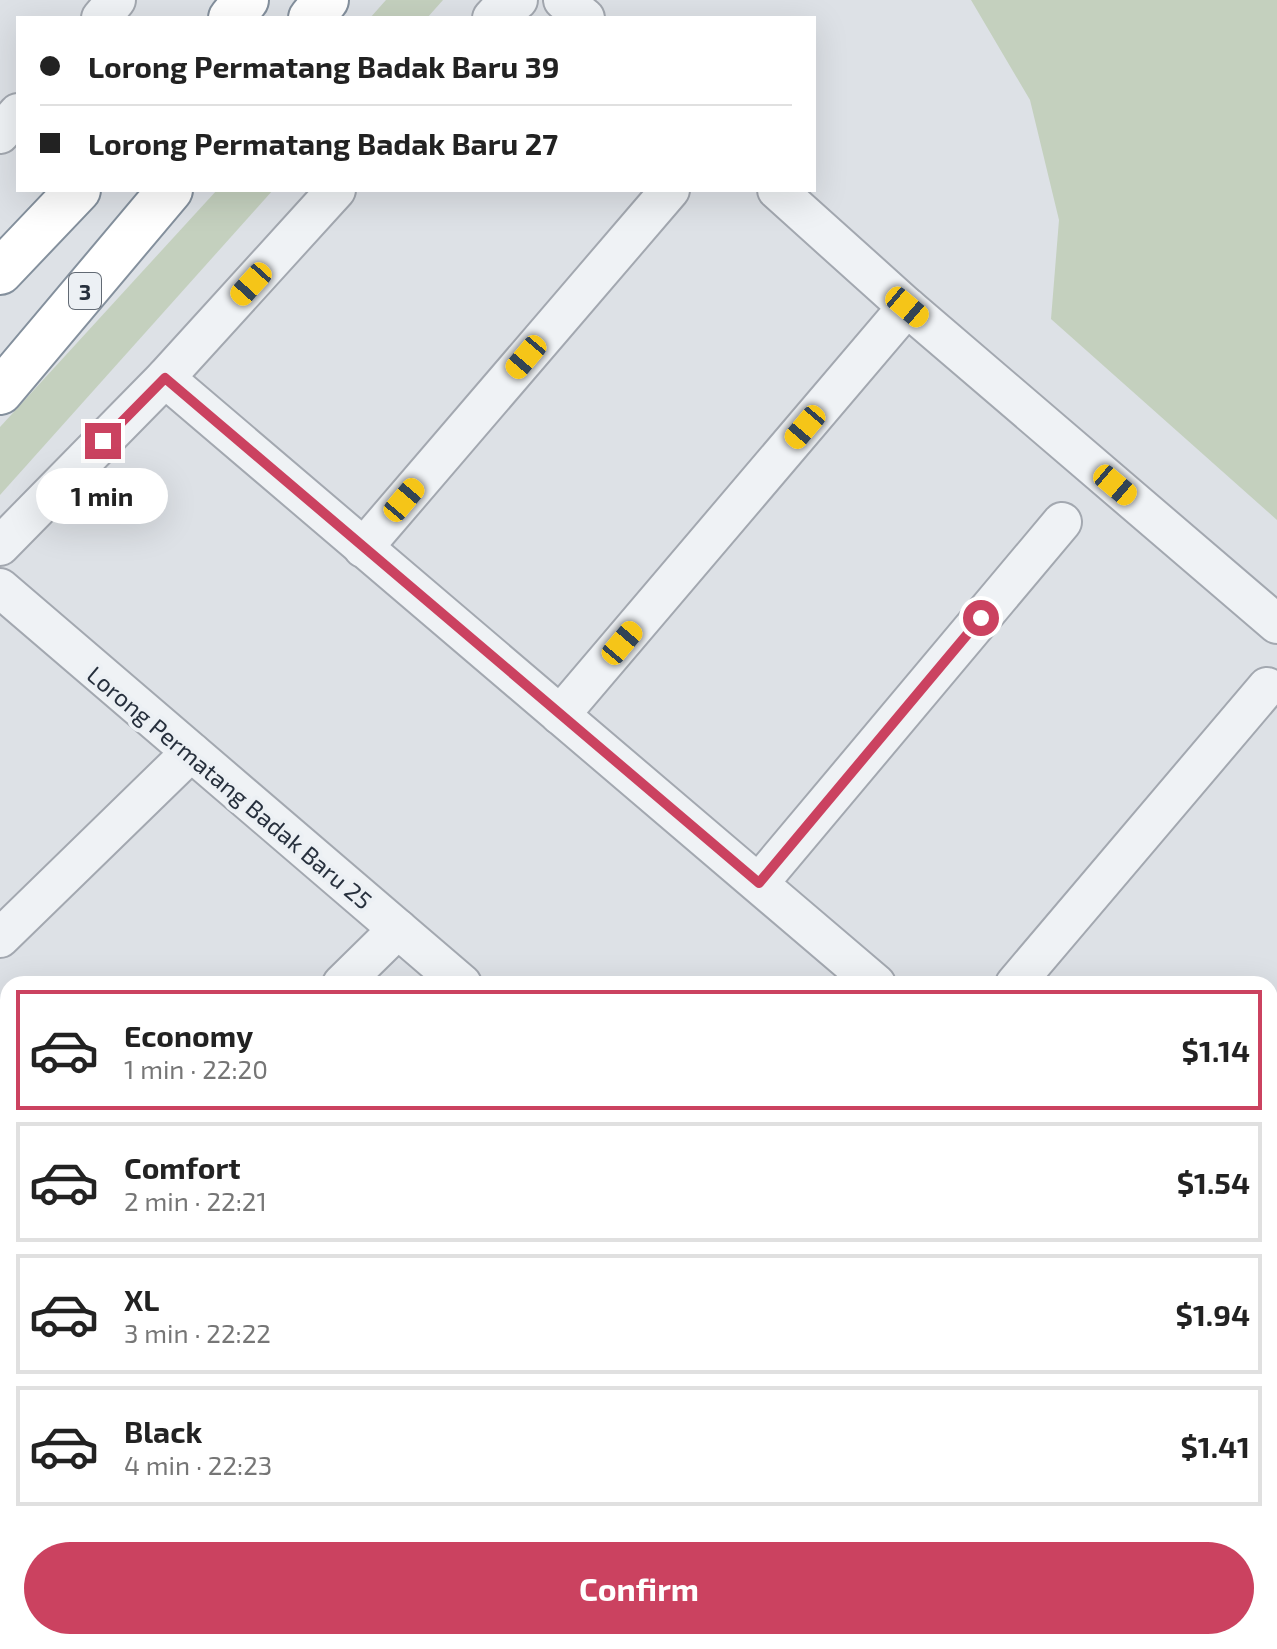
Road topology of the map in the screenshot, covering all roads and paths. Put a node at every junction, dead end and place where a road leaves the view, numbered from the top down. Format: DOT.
graph roads {
  1 [pos="116,0"];
  2 [pos="246,0"];
  3 [pos="326,0"];
  4 [pos="518,0"];
  5 [pos="563,0"];
  6 [pos="103,16"];
  7 [pos="233,16"];
  8 [pos="313,16"];
  9 [pos="494,16"];
  10 [pos="583,16"];
  11 [pos="16,115"];
  12 [pos="0,134"];
  13 [pos="76,192"];
  14 [pos="168,192"];
  15 [pos="334,192"];
  16 [pos="668,192"];
  17 [pos="779,192"];
  18 [pos="0,272"];
  19 [pos="907,307"];
  20 [pos="165,378"];
  21 [pos="0,392"];
  22 [pos="1062,522"];
  23 [pos="0,546"];
  24 [pos="363,548"];
  25 [pos="0,588"];
  26 [pos="1277,624"];
  27 [pos="1267,687"];
  28 [pos="560,715"];
  29 [pos="191,752"];
  30 [pos="759,883"];
  31 [pos="398,929"];
  32 [pos="0,938"];
  33 [pos="350,976"];
  34 [pos="453,976"];
  35 [pos="867,976"];
  36 [pos="1022,976"];
  1 -- 6 [label="street"];
  2 -- 7 [label="highway"];
  3 -- 8 [label="highway"];
  4 -- 9 [label="street"];
  5 -- 10 [label="street"];
  11 -- 12 [label="street"];
  13 -- 18 [label="highway"];
  14 -- 21 [label="highway, 3"];
  15 -- 20 [label="street"];
  16 -- 24 [label="street"];
  17 -- 19 [label="street"];
  19 -- 26 [label="street"];
  19 -- 28 [label="street"];
  20 -- 23 [label="street"];
  20 -- 24 [label="street"];
  22 -- 30 [label="street"];
  24 -- 28 [label="street"];
  25 -- 29 [label="street, Lorong Permatang Badak Baru 25"];
  27 -- 36 [label="street"];
  28 -- 30 [label="street"];
  29 -- 31 [label="street, Lorong Permatang Badak Baru 25"];
  29 -- 32 [label="street"];
  30 -- 35 [label="street"];
  31 -- 33 [label="street"];
  31 -- 34 [label="street, Lorong Permatang Badak Baru 25"];
}
